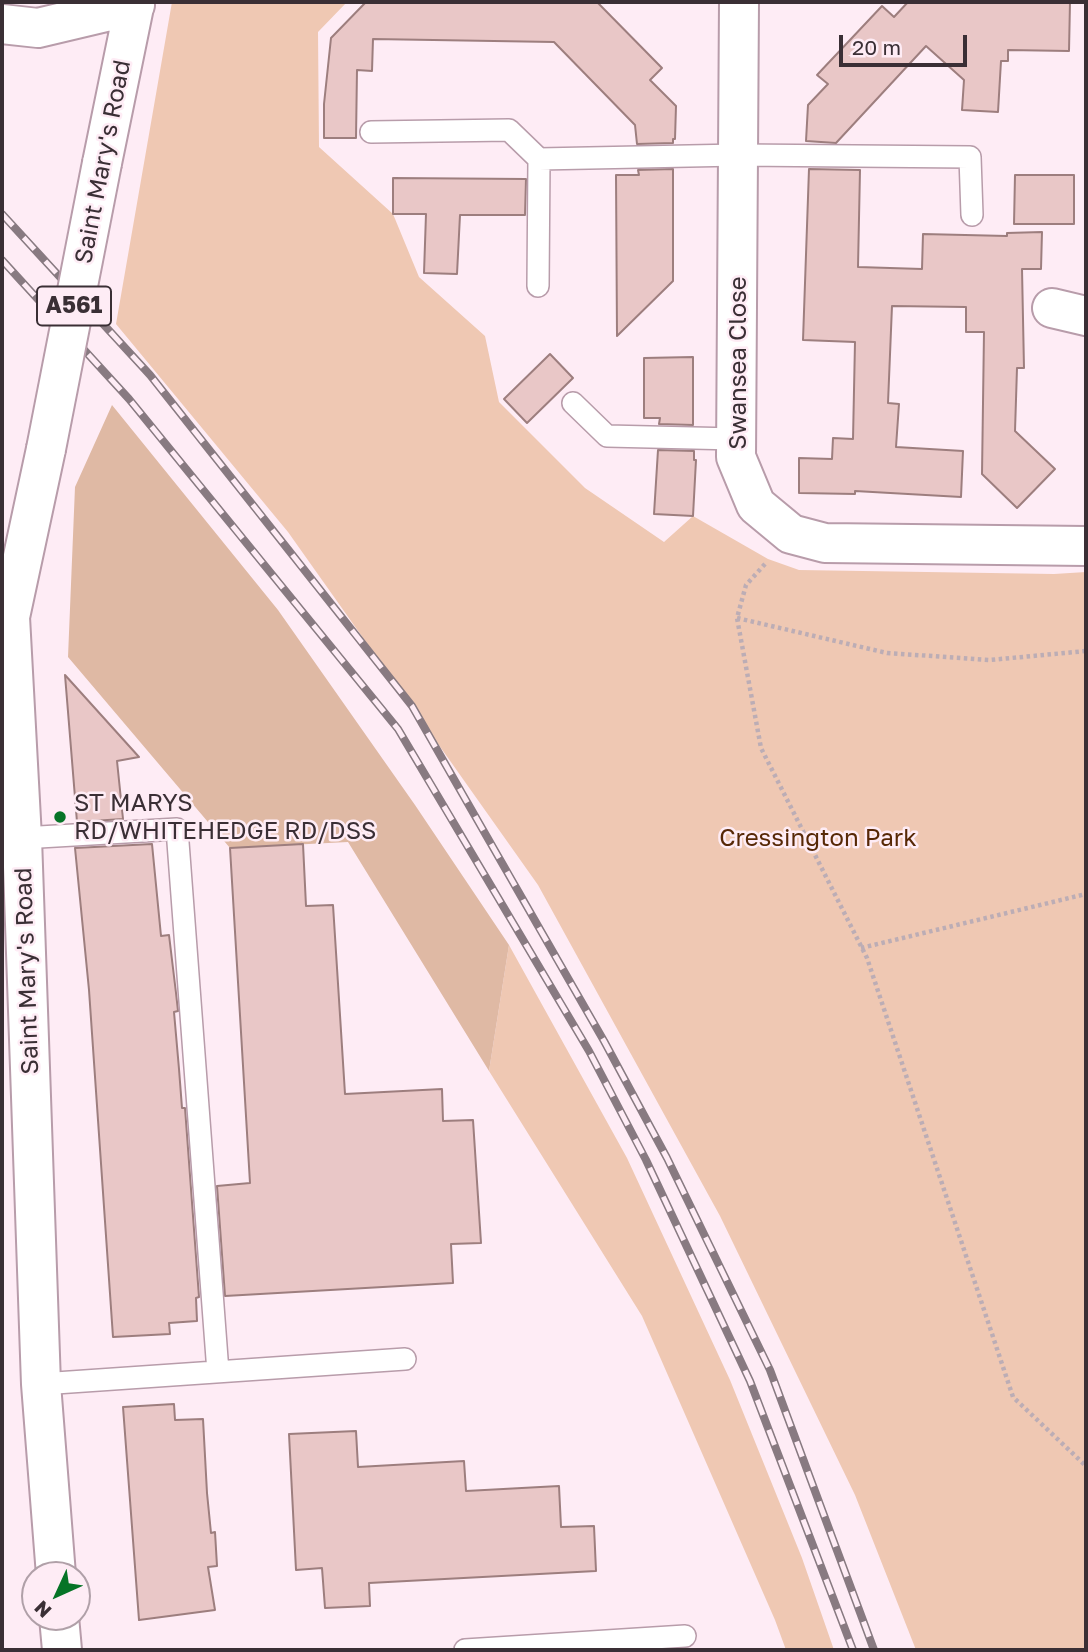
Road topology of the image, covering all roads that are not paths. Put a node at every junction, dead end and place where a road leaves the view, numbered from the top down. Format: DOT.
graph roads {
  1 [pos="739,2"];
  2 [pos="135,3"];
  3 [pos="2,24"];
  4 [pos="371,132"];
  5 [pos="738,155"];
  6 [pos="539,159"];
  7 [pos="972,215"];
  8 [pos="538,286"];
  9 [pos="573,403"];
  10 [pos="736,439"];
  11 [pos="1086,546"];
  12 [pos="22,838"];
  13 [pos="405,1359"];
  14 [pos="218,1372"];
  15 [pos="41,1384"];
  16 [pos="55,1561"];
  17 [pos="61,1631"];
  18 [pos="685,1636"];
  19 [pos="62,1650"];
  20 [pos="465,1650"];
  1 -- 5 [label="main road, Swansea Close"];
  2 -- 3 [label="main road"];
  2 -- 12 [label="main road, Saint Mary's Road / A561, bridge"];
  4 -- 6 [label="lane"];
  5 -- 6 [label="lane"];
  5 -- 7 [label="lane"];
  5 -- 10 [label="main road, Swansea Close"];
  6 -- 8 [label="lane"];
  9 -- 10 [label="lane"];
  10 -- 11 [label="main road, Swansea Close"];
  12 -- 14 [label="lane"];
  12 -- 15 [label="main road, Saint Mary's Road / A561"];
  13 -- 14 [label="lane"];
  14 -- 15 [label="lane"];
  15 -- 16 [label="main road, Saint Mary's Road / A561"];
  17 -- 19 [label="main road"];
  18 -- 20 [label="lane"];
}
